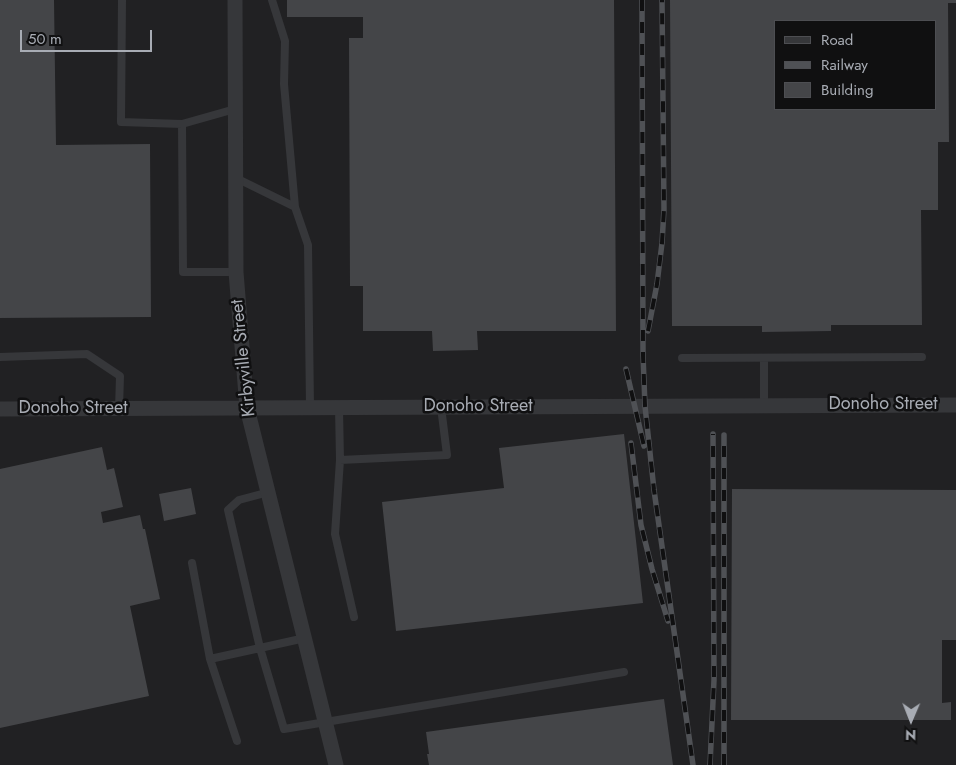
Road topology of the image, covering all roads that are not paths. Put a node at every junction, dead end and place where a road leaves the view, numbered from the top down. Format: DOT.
graph roads {
  1 [pos="122,0"];
  2 [pos="236,0"];
  3 [pos="272,0"];
  4 [pos="236,109"];
  5 [pos="182,124"];
  6 [pos="236,178"];
  7 [pos="295,207"];
  8 [pos="236,272"];
  9 [pos="0,357"];
  10 [pos="922,357"];
  11 [pos="682,358"];
  12 [pos="764,358"];
  13 [pos="764,406"];
  14 [pos="956,406"];
  15 [pos="310,407"];
  16 [pos="441,407"];
  17 [pos="247,408"];
  18 [pos="338,408"];
  19 [pos="0,409"];
  20 [pos="119,409"];
  21 [pos="340,460"];
  22 [pos="269,492"];
  23 [pos="192,563"];
  24 [pos="354,617"];
  25 [pos="305,638"];
  26 [pos="260,648"];
  27 [pos="210,659"];
  28 [pos="624,672"];
  29 [pos="326,722"];
  30 [pos="237,741"];
  31 [pos="336,765"];
  1 -- 5 [label="lane"];
  2 -- 4 [label="street, Kirbyville Street"];
  3 -- 7 [label="lane"];
  4 -- 5 [label="lane"];
  4 -- 6 [label="street, Kirbyville Street"];
  5 -- 8 [label="lane"];
  6 -- 7 [label="lane"];
  6 -- 8 [label="street, Kirbyville Street"];
  7 -- 15 [label="lane"];
  8 -- 17 [label="street, Kirbyville Street"];
  9 -- 20 [label="lane"];
  10 -- 12 [label="lane"];
  11 -- 12 [label="lane"];
  12 -- 13 [label="lane"];
  13 -- 14 [label="street, Donoho Street"];
  13 -- 16 [label="street, Donoho Street"];
  15 -- 17 [label="street, Donoho Street"];
  15 -- 18 [label="street, Donoho Street"];
  16 -- 18 [label="street, Donoho Street"];
  16 -- 21 [label="lane"];
  17 -- 20 [label="street, Donoho Street"];
  17 -- 22 [label="street, Kirbyville Street"];
  18 -- 21 [label="lane"];
  19 -- 20 [label="street, Donoho Street"];
  21 -- 24 [label="lane"];
  22 -- 25 [label="street, Kirbyville Street"];
  22 -- 26 [label="lane"];
  23 -- 27 [label="lane"];
  25 -- 26 [label="lane"];
  25 -- 29 [label="street, Kirbyville Street"];
  26 -- 27 [label="lane"];
  26 -- 29 [label="lane"];
  27 -- 30 [label="lane"];
  28 -- 29 [label="lane"];
  29 -- 31 [label="street, Kirbyville Street"];
}
